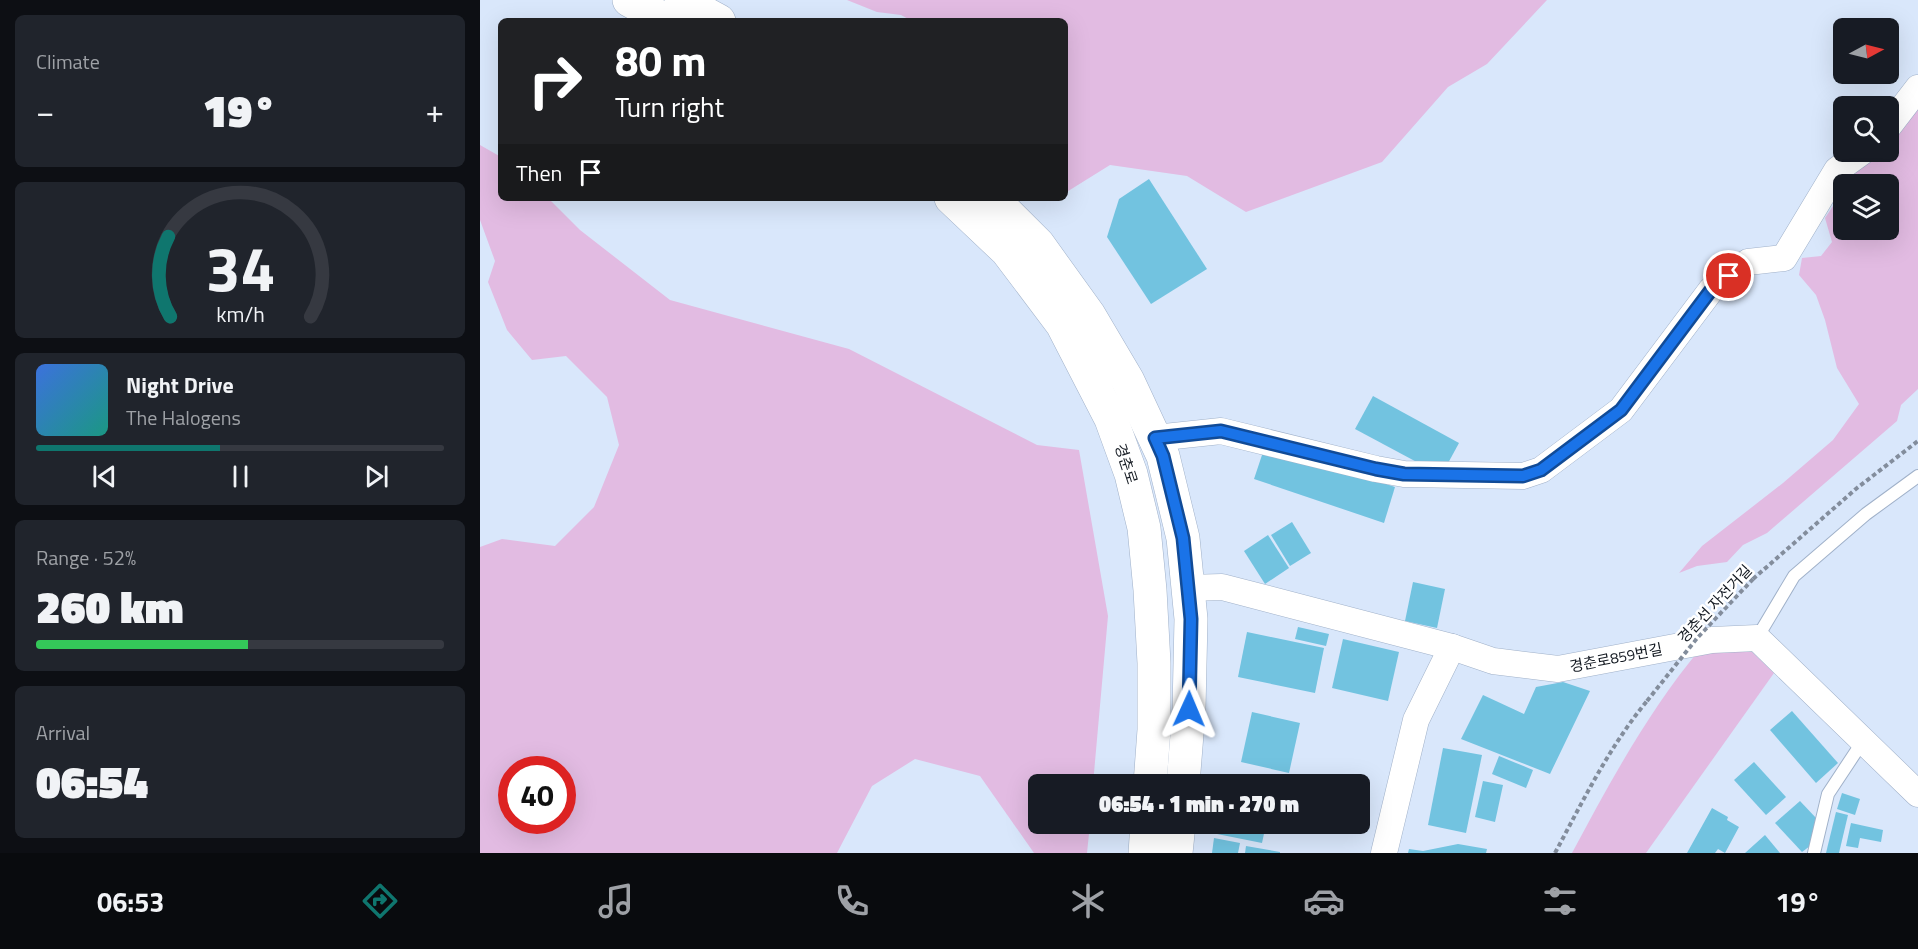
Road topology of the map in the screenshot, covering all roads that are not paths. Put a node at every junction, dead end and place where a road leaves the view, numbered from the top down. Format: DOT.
graph roads {
  1 [pos="629,0"];
  2 [pos="681,0"];
  3 [pos="662,18"];
  4 [pos="714,18"];
  5 [pos="1918,88"];
  6 [pos="1899,113"];
  7 [pos="1848,162"];
  8 [pos="954,201"];
  9 [pos="995,201"];
  10 [pos="1155,438"];
  11 [pos="1918,476"];
  12 [pos="1188,588"];
  13 [pos="1757,638"];
  14 [pos="1452,647"];
  15 [pos="1863,741"];
  16 [pos="1151,774"];
  17 [pos="1184,774"];
  18 [pos="1918,794"];
  19 [pos="1146,834"];
  20 [pos="1178,834"];
  21 [pos="1145,853"];
  22 [pos="1176,853"];
  23 [pos="1384,853"];
  24 [pos="1814,853"];
  1 -- 3 [label="street"];
  2 -- 4 [label="street"];
  5 -- 6 [label="street"];
  7 -- 10 [label="street"];
  8 -- 16 [label="street, 경춘로"];
  9 -- 10 [label="street"];
  10 -- 12 [label="street"];
  11 -- 13 [label="lane"];
  12 -- 14 [label="street, 경춘로859번길"];
  12 -- 17 [label="street"];
  13 -- 14 [label="street, 경춘로859번길"];
  13 -- 15 [label="street"];
  14 -- 23 [label="street"];
  15 -- 18 [label="street"];
  15 -- 24 [label="lane"];
  19 -- 21 [label="street"];
  20 -- 22 [label="street"];
}
